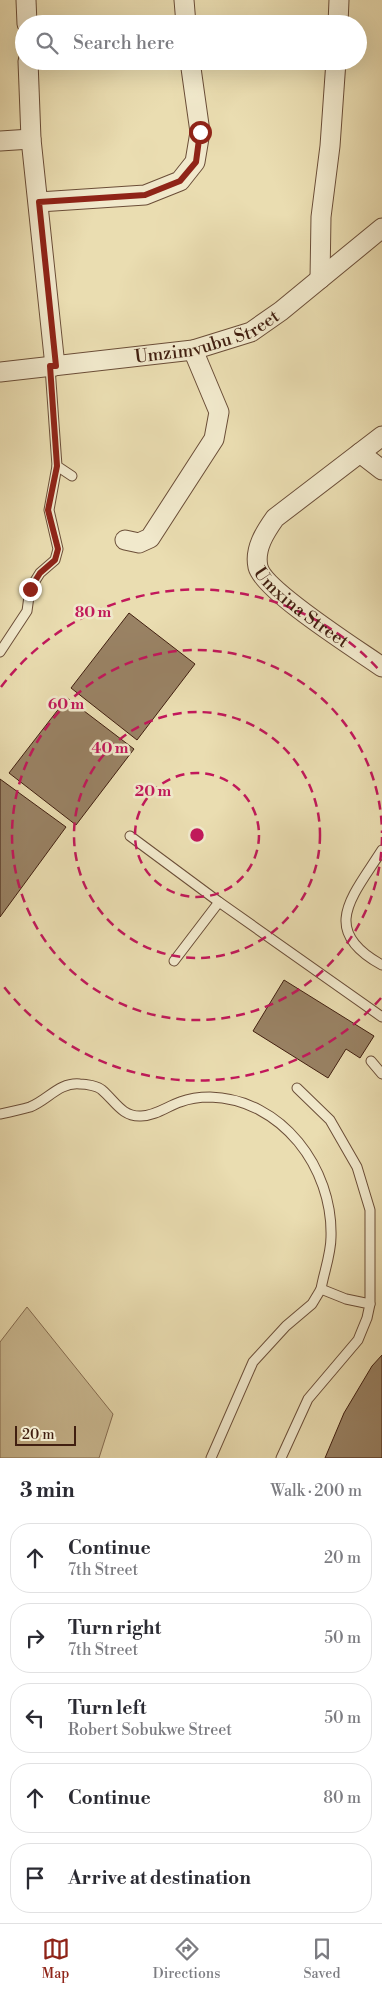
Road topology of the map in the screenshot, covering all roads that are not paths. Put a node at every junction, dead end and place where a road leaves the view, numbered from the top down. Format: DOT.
graph roads {
  1 [pos="26,0"];
  2 [pos="184,0"];
  3 [pos="339,0"];
  4 [pos="27,15"];
  5 [pos="185,15"];
  6 [pos="338,15"];
  7 [pos="28,70"];
  8 [pos="191,70"];
  9 [pos="335,70"];
  10 [pos="31,139"];
  11 [pos="0,141"];
  12 [pos="39,202"];
  13 [pos="382,228"];
  14 [pos="320,279"];
  15 [pos="193,350"];
  16 [pos="53,366"];
  17 [pos="0,372"];
  18 [pos="382,436"];
  19 [pos="360,453"];
  20 [pos="57,466"];
  21 [pos="382,470"];
  22 [pos="72,476"];
  23 [pos="125,540"];
  24 [pos="0,652"];
  25 [pos="382,667"];
  26 [pos="130,836"];
  27 [pos="382,850"];
  28 [pos="219,902"];
  29 [pos="174,961"];
  30 [pos="382,965"];
  31 [pos="382,1017"];
  32 [pos="370,1061"];
  33 [pos="382,1074"];
  34 [pos="297,1088"];
  35 [pos="0,1114"];
  36 [pos="321,1289"];
  37 [pos="370,1304"];
  38 [pos="211,1458"];
  39 [pos="281,1458"];
  1 -- 4 [label="street"];
  2 -- 5 [label="street"];
  3 -- 6 [label="street"];
  7 -- 10 [label="street"];
  8 -- 12 [label="street"];
  9 -- 14 [label="street"];
  10 -- 11 [label="street"];
  10 -- 12 [label="street"];
  12 -- 16 [label="street"];
  13 -- 14 [label="street, Umzimvubu Street"];
  14 -- 15 [label="street, Umzimvubu Street"];
  15 -- 16 [label="street, Umzimvubu Street"];
  15 -- 23 [label="street"];
  16 -- 17 [label="street, Umzimvubu Street"];
  16 -- 20 [label="lane"];
  18 -- 19 [label="street, Umxina Street"];
  19 -- 21 [label="street"];
  19 -- 25 [label="street, Umxina Street"];
  20 -- 22 [label="lane"];
  20 -- 24 [label="lane"];
  26 -- 28 [label="lane"];
  27 -- 30 [label="lane"];
  28 -- 29 [label="lane"];
  28 -- 31 [label="lane"];
  32 -- 33 [label="lane"];
  34 -- 37 [label="lane"];
  35 -- 36 [label="lane"];
  36 -- 37 [label="lane"];
  36 -- 38 [label="lane"];
  37 -- 39 [label="lane"];
}
